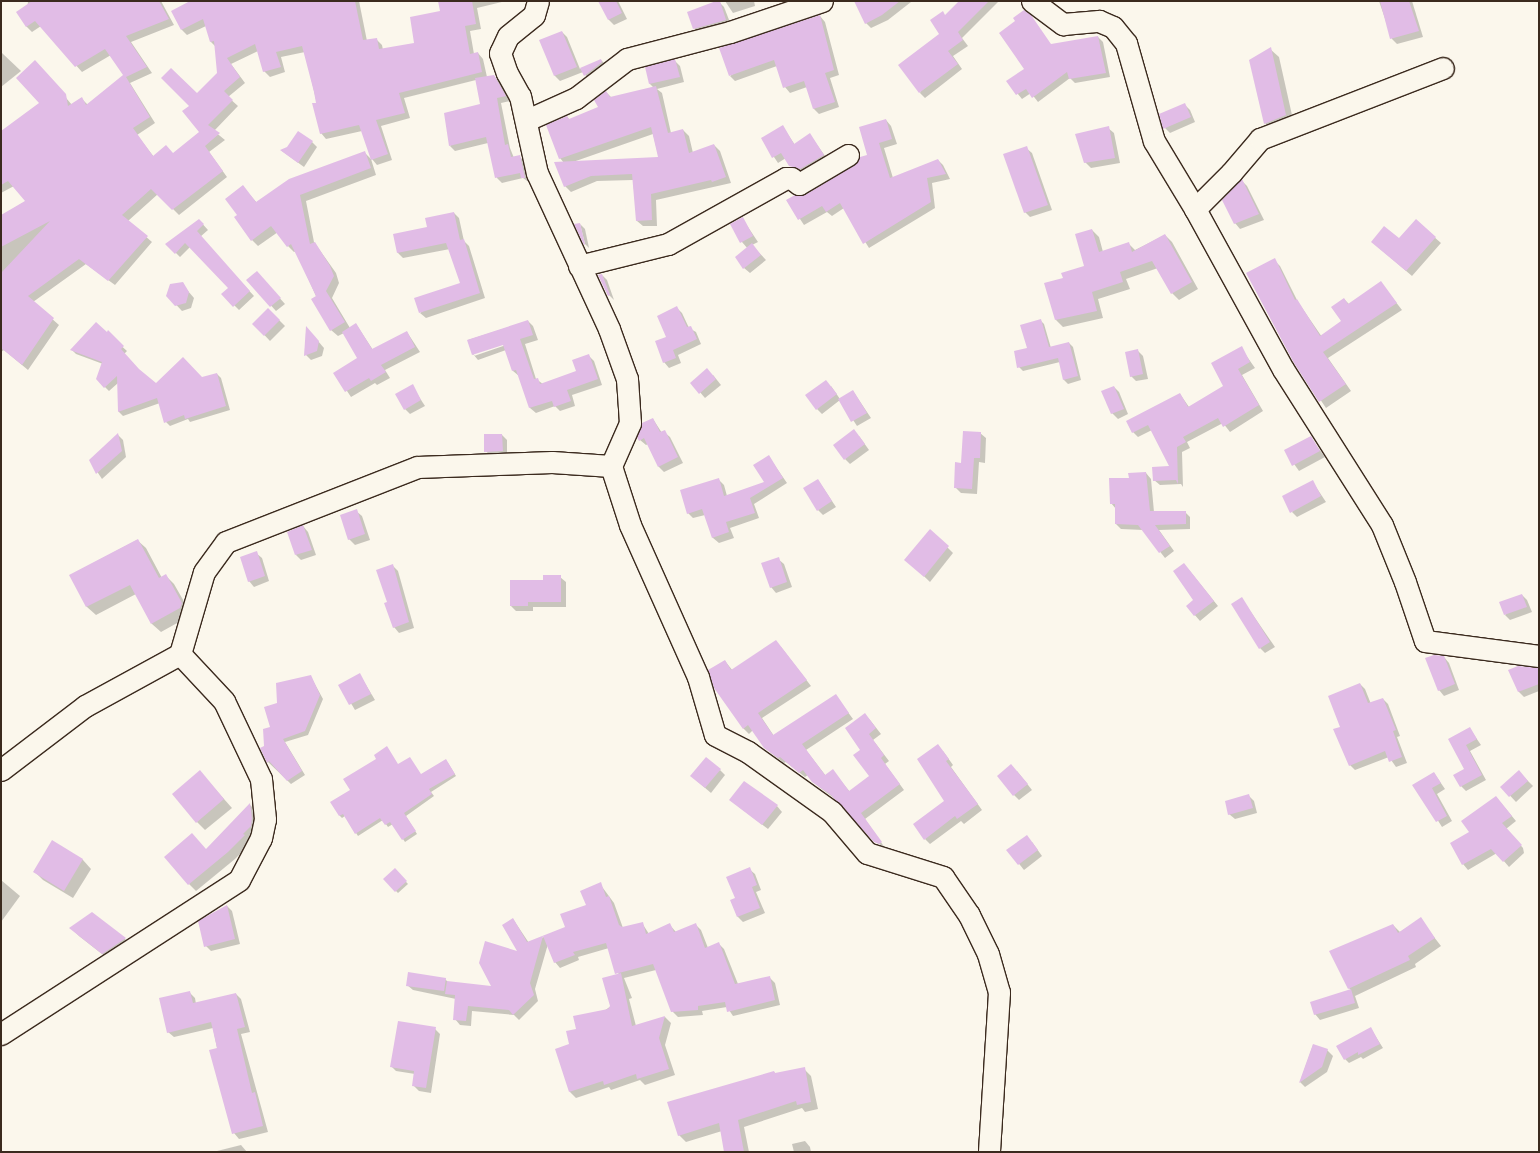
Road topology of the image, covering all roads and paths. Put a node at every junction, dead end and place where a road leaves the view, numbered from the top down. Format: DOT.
graph roads {
  1 [pos="538,1"];
  2 [pos="822,1"];
  3 [pos="1032,1"];
  4 [pos="1444,68"];
  5 [pos="527,120"];
  6 [pos="848,155"];
  7 [pos="1195,208"];
  8 [pos="579,266"];
  9 [pos="611,466"];
  10 [pos="180,654"];
  11 [pos="1539,656"];
  12 [pos="1,770"];
  13 [pos="1,1034"];
  14 [pos="989,1152"];
  1 -- 5 [label="street"];
  2 -- 5 [label="street"];
  3 -- 7 [label="street"];
  4 -- 7 [label="street"];
  5 -- 8 [label="street"];
  6 -- 8 [label="street"];
  7 -- 11 [label="street"];
  8 -- 9 [label="street"];
  9 -- 10 [label="street"];
  9 -- 14 [label="street"];
  10 -- 12 [label="street"];
  10 -- 13 [label="street"];
}
